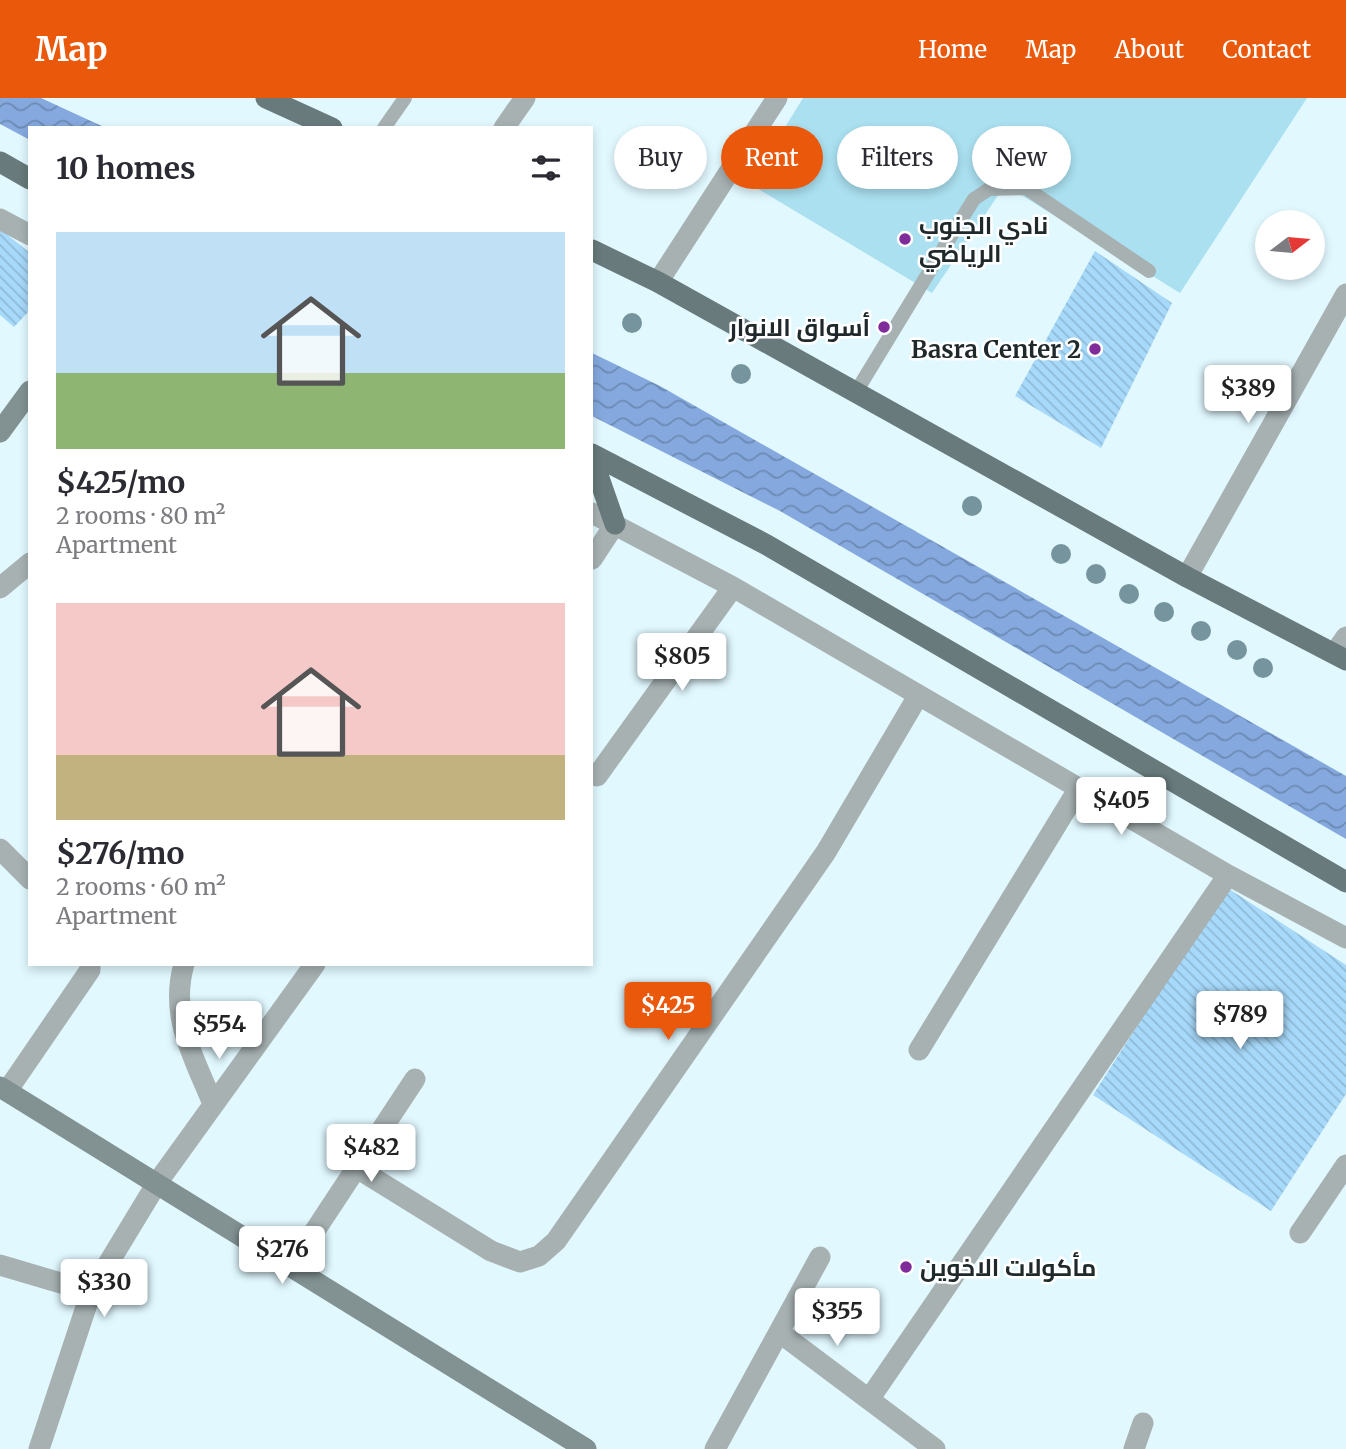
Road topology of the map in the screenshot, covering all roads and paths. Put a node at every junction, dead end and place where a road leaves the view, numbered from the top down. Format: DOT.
graph roads {
  1 [pos="405,98"];
  2 [pos="525,98"];
  3 [pos="778,98"];
  4 [pos="277,100"];
  5 [pos="328,126"];
  6 [pos="385,126"];
  7 [pos="505,126"];
  8 [pos="0,162"];
  9 [pos="28,178"];
  10 [pos="0,219"];
  11 [pos="28,234"];
  12 [pos="593,250"];
  13 [pos="1149,271"];
  14 [pos="658,282"];
  15 [pos="1346,294"];
  16 [pos="856,391"];
  17 [pos="28,394"];
  18 [pos="0,432"];
  19 [pos="593,457"];
  20 [pos="593,459"];
  21 [pos="593,513"];
  22 [pos="615,524"];
  23 [pos="593,557"];
  24 [pos="28,565"];
  25 [pos="1187,577"];
  26 [pos="733,587"];
  27 [pos="0,588"];
  28 [pos="1342,650"];
  29 [pos="918,696"];
  30 [pos="597,776"];
  31 [pos="1079,788"];
  32 [pos="1,853"];
  33 [pos="1228,875"];
  34 [pos="28,877"];
  35 [pos="1346,882"];
  36 [pos="1346,938"];
  37 [pos="90,966"];
  38 [pos="183,966"];
  39 [pos="314,966"];
  40 [pos="919,1050"];
  41 [pos="415,1079"];
  42 [pos="4,1089"];
  43 [pos="214,1104"];
  44 [pos="1346,1165"];
  45 [pos="356,1168"];
  46 [pos="157,1184"];
  47 [pos="1300,1233"];
  48 [pos="820,1257"];
  49 [pos="0,1265"];
  50 [pos="291,1267"];
  51 [pos="91,1292"];
  52 [pos="779,1332"];
  53 [pos="870,1398"];
  54 [pos="1143,1423"];
  55 [pos="580,1447"];
  56 [pos="40,1449"];
  57 [pos="715,1449"];
  58 [pos="935,1449"];
  59 [pos="1134,1449"];
  1 -- 6 [label="lane"];
  2 -- 7 [label="street"];
  3 -- 14 [label="street"];
  4 -- 5 [label="main road"];
  8 -- 9 [label="main road"];
  10 -- 11 [label="street"];
  12 -- 14 [label="main road"];
  13 -- 16 [label="lane"];
  14 -- 16 [label="main road"];
  15 -- 25 [label="street"];
  16 -- 25 [label="main road"];
  17 -- 18 [label="street"];
  19 -- 35 [label="main road"];
  20 -- 22 [label="main road"];
  21 -- 22 [label="street"];
  22 -- 23 [label="street"];
  22 -- 26 [label="street"];
  24 -- 27 [label="street"];
  25 -- 28 [label="main road"];
  26 -- 29 [label="street"];
  26 -- 30 [label="street"];
  29 -- 31 [label="street"];
  29 -- 45 [label="street"];
  31 -- 33 [label="street"];
  31 -- 40 [label="street"];
  32 -- 34 [label="street"];
  33 -- 36 [label="street"];
  33 -- 53 [label="street"];
  37 -- 42 [label="street"];
  38 -- 43 [label="street"];
  39 -- 43 [label="street"];
  41 -- 45 [label="street"];
  42 -- 46 [label="street"];
  43 -- 46 [label="street"];
  44 -- 47 [label="street"];
  45 -- 50 [label="street"];
  46 -- 50 [label="street"];
  46 -- 51 [label="street"];
  48 -- 52 [label="street"];
  49 -- 51 [label="street"];
  50 -- 55 [label="street"];
  51 -- 56 [label="street"];
  52 -- 53 [label="street"];
  52 -- 57 [label="street"];
  53 -- 58 [label="street"];
  54 -- 59 [label="street"];
}
